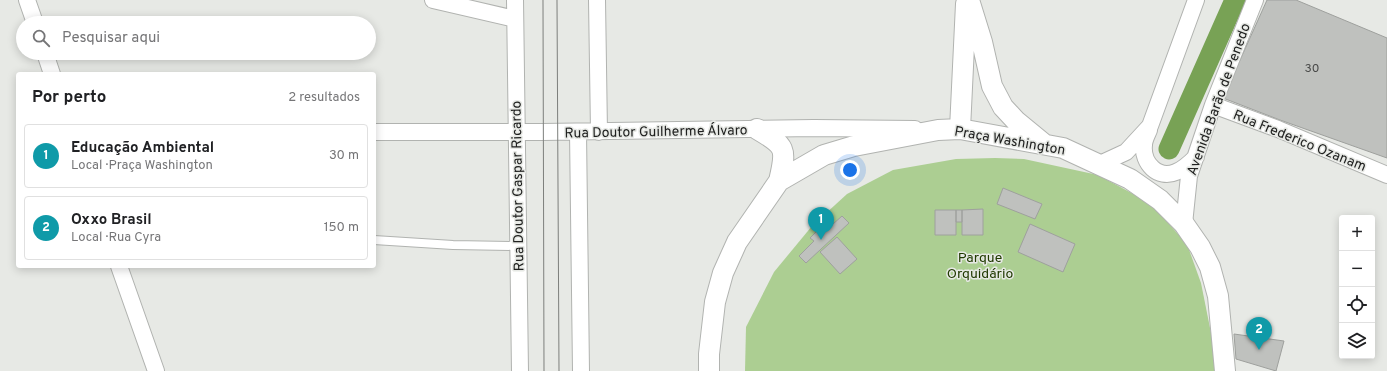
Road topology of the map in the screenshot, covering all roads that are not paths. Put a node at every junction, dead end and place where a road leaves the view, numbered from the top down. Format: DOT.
graph roads {
  1 [pos="27,0"];
  2 [pos="433,0"];
  3 [pos="515,0"];
  4 [pos="597,0"];
  5 [pos="968,0"];
  6 [pos="1196,0"];
  7 [pos="1255,0"];
  8 [pos="33,16"];
  9 [pos="515,19"];
  10 [pos="47,60"];
  11 [pos="51,72"];
  12 [pos="1213,105"];
  13 [pos="1150,126"];
  14 [pos="757,129"];
  15 [pos="960,129"];
  16 [pos="938,130"];
  17 [pos="376,132"];
  18 [pos="517,132"];
  19 [pos="578,132"];
  20 [pos="599,132"];
  21 [pos="1044,144"];
  22 [pos="1197,155"];
  23 [pos="1100,164"];
  24 [pos="1387,175"];
  25 [pos="778,181"];
  26 [pos="1184,224"];
  27 [pos="376,240"];
  28 [pos="518,246"];
  29 [pos="120,268"];
  30 [pos="1228,370"];
  31 [pos="156,371"];
  32 [pos="520,371"];
  33 [pos="582,371"];
  34 [pos="709,371"];
  1 -- 8 [label="street"];
  2 -- 9 [label="street"];
  3 -- 9 [label="street, Rua Doutor Gaspar Ricardo"];
  4 -- 20 [label="street"];
  5 -- 15 [label="street"];
  5 -- 21 [label="street"];
  6 -- 13 [label="street"];
  7 -- 12 [label="street, Avenida Barão de Penedo"];
  9 -- 18 [label="street, Rua Doutor Gaspar Ricardo"];
  10 -- 11 [label="street"];
  12 -- 22 [label="street, Avenida Barão de Penedo"];
  12 -- 24 [label="street, Rua Frederico Ozanam"];
  13 -- 22 [label="street"];
  13 -- 23 [label="street"];
  14 -- 16 [label="street, Rua Doutor Guilherme Álvaro"];
  14 -- 20 [label="street, Rua Doutor Guilherme Álvaro"];
  14 -- 25 [label="street"];
  15 -- 16 [label="street, Praça Washington"];
  15 -- 21 [label="street, Praça Washington"];
  16 -- 25 [label="street, Praça Washington"];
  17 -- 18 [label="street, Rua Doutor Guilherme Álvaro"];
  18 -- 19 [label="street, Rua Doutor Guilherme Álvaro"];
  18 -- 28 [label="street, Rua Doutor Gaspar Ricardo"];
  19 -- 20 [label="street, Rua Doutor Guilherme Álvaro"];
  19 -- 33 [label="street"];
  21 -- 23 [label="street, Praça Washington"];
  22 -- 26 [label="street, Avenida Barão de Penedo"];
  23 -- 26 [label="street, Praça Washington"];
  25 -- 34 [label="street, Praça Washington"];
  26 -- 30 [label="street, Praça Washington"];
  27 -- 28 [label="lane"];
  28 -- 32 [label="street, Rua Doutor Gaspar Ricardo"];
  29 -- 31 [label="street"];
}
